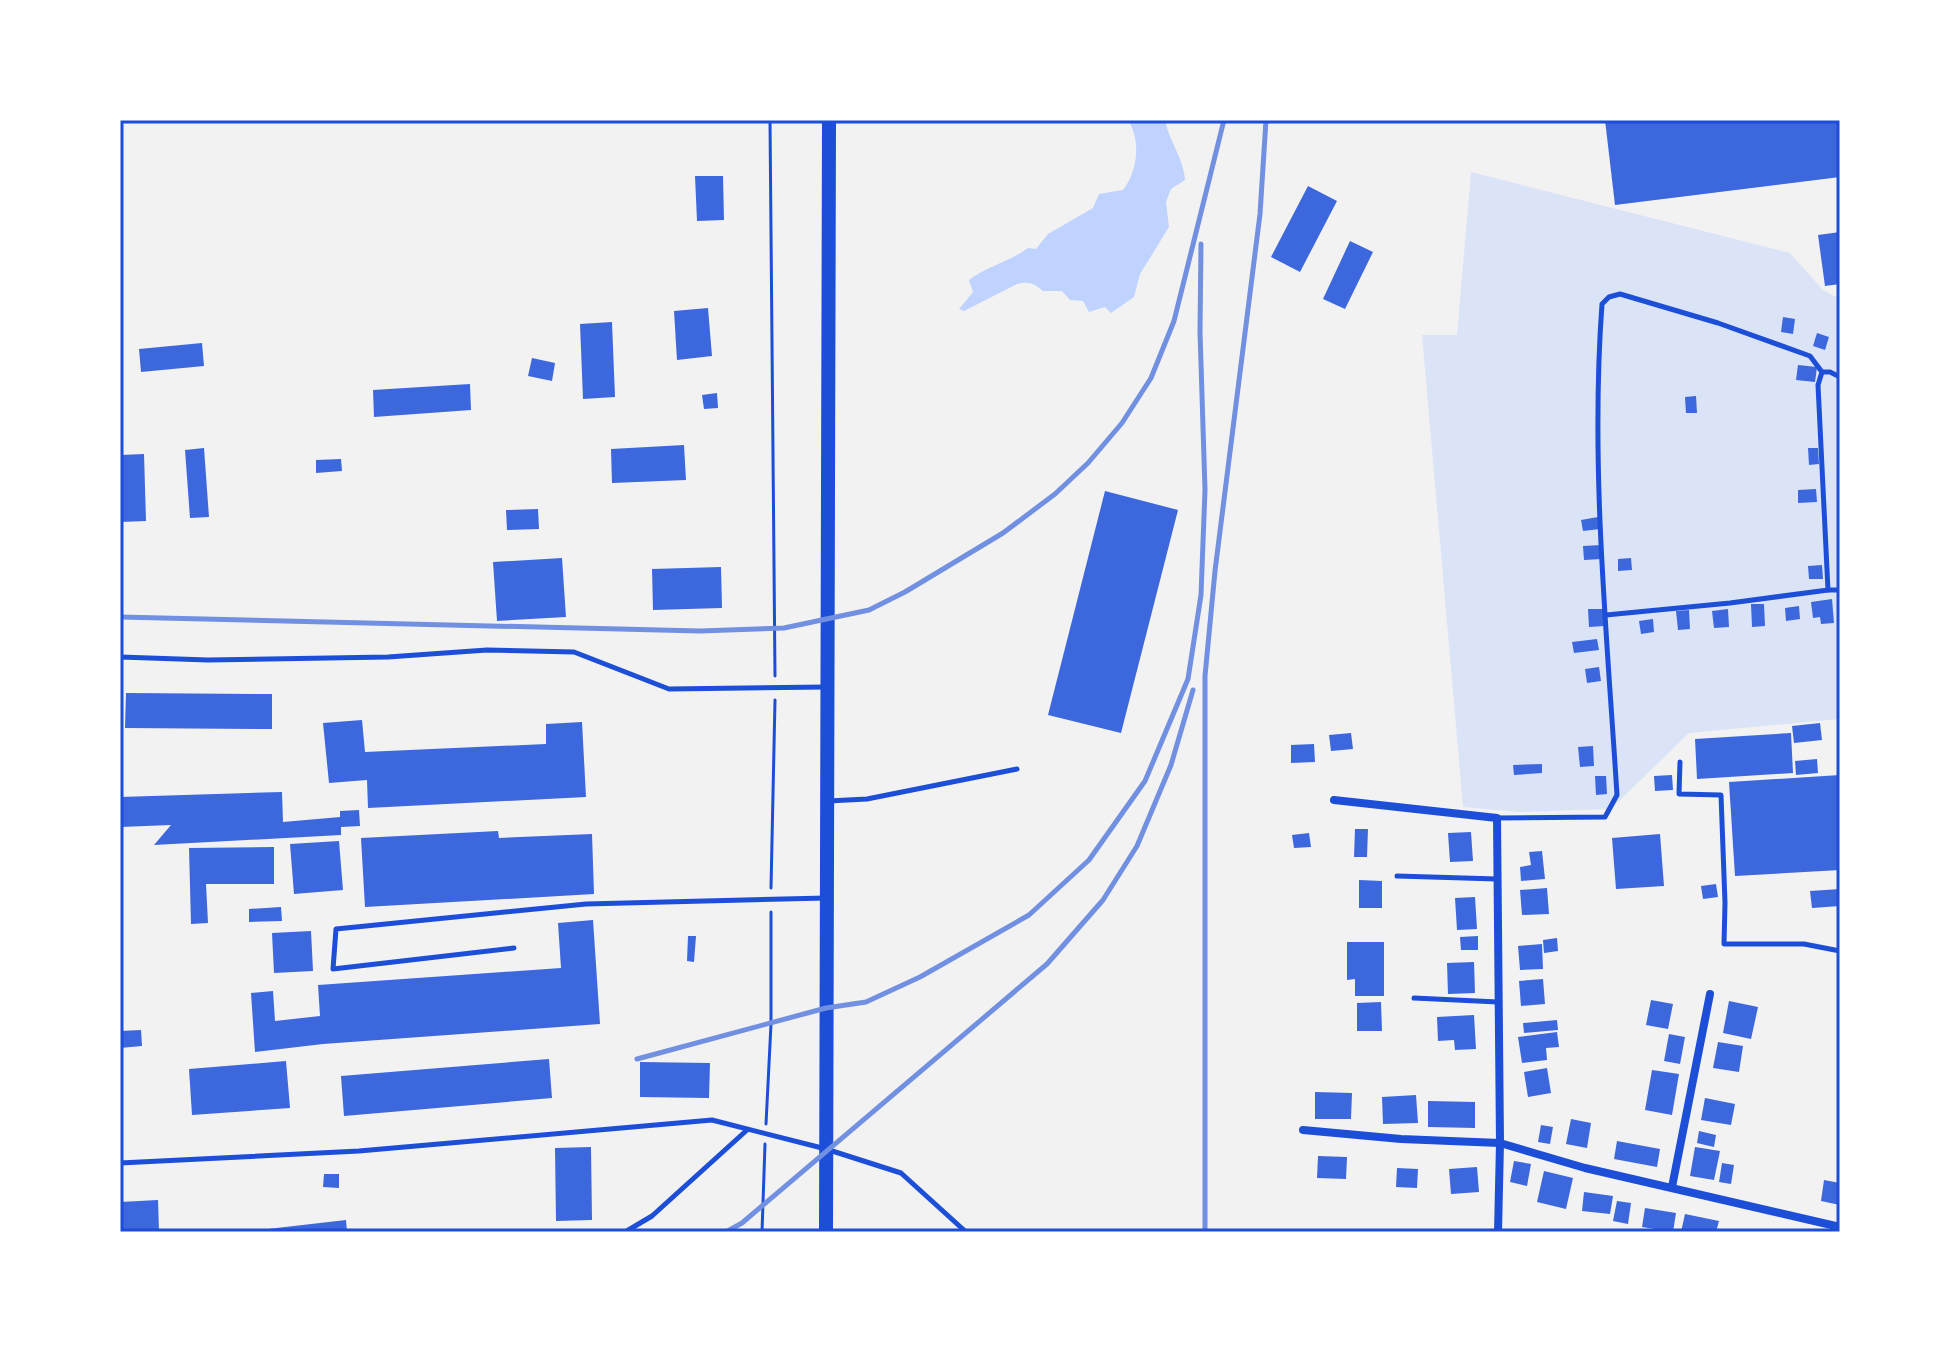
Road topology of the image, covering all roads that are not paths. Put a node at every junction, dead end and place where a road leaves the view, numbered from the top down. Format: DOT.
graph roads {
  1 [pos="829,120"];
  2 [pos="1822,372"];
  3 [pos="1840,377"];
  4 [pos="1828,590"];
  5 [pos="1840,590"];
  6 [pos="1606,615"];
  7 [pos="120,657"];
  8 [pos="827,687"];
  9 [pos="1680,762"];
  10 [pos="1017,769"];
  11 [pos="1334,800"];
  12 [pos="827,801"];
  13 [pos="1497,818"];
  14 [pos="1397,876"];
  15 [pos="1497,879"];
  16 [pos="827,898"];
  17 [pos="514,948"];
  18 [pos="1840,951"];
  19 [pos="1710,994"];
  20 [pos="1414,998"];
  21 [pos="1499,1002"];
  22 [pos="748,1130"];
  23 [pos="1303,1130"];
  24 [pos="1500,1143"];
  25 [pos="826,1149"];
  26 [pos="120,1163"];
  27 [pos="1672,1187"];
  28 [pos="1840,1227"];
  29 [pos="625,1232"];
  30 [pos="826,1232"];
  31 [pos="966,1232"];
  32 [pos="1498,1232"];
  1 -- 8 [label="main road"];
  2 -- 3 [label="lane"];
  2 -- 4 [label="lane"];
  2 -- 6 [label="lane"];
  4 -- 5 [label="lane"];
  4 -- 6 [label="lane"];
  6 -- 13 [label="lane"];
  7 -- 8 [label="lane"];
  8 -- 12 [label="main road"];
  9 -- 18 [label="lane"];
  10 -- 12 [label="lane"];
  11 -- 13 [label="street"];
  12 -- 16 [label="main road"];
  13 -- 15 [label="street"];
  14 -- 15 [label="lane"];
  15 -- 21 [label="street"];
  16 -- 17 [label="lane"];
  16 -- 25 [label="main road"];
  19 -- 27 [label="street"];
  20 -- 21 [label="lane"];
  21 -- 24 [label="street"];
  22 -- 25 [label="lane"];
  22 -- 26 [label="lane"];
  22 -- 29 [label="lane"];
  23 -- 24 [label="street"];
  24 -- 27 [label="street"];
  24 -- 32 [label="street"];
  25 -- 30 [label="main road"];
  25 -- 31 [label="lane"];
  27 -- 28 [label="street"];
}
